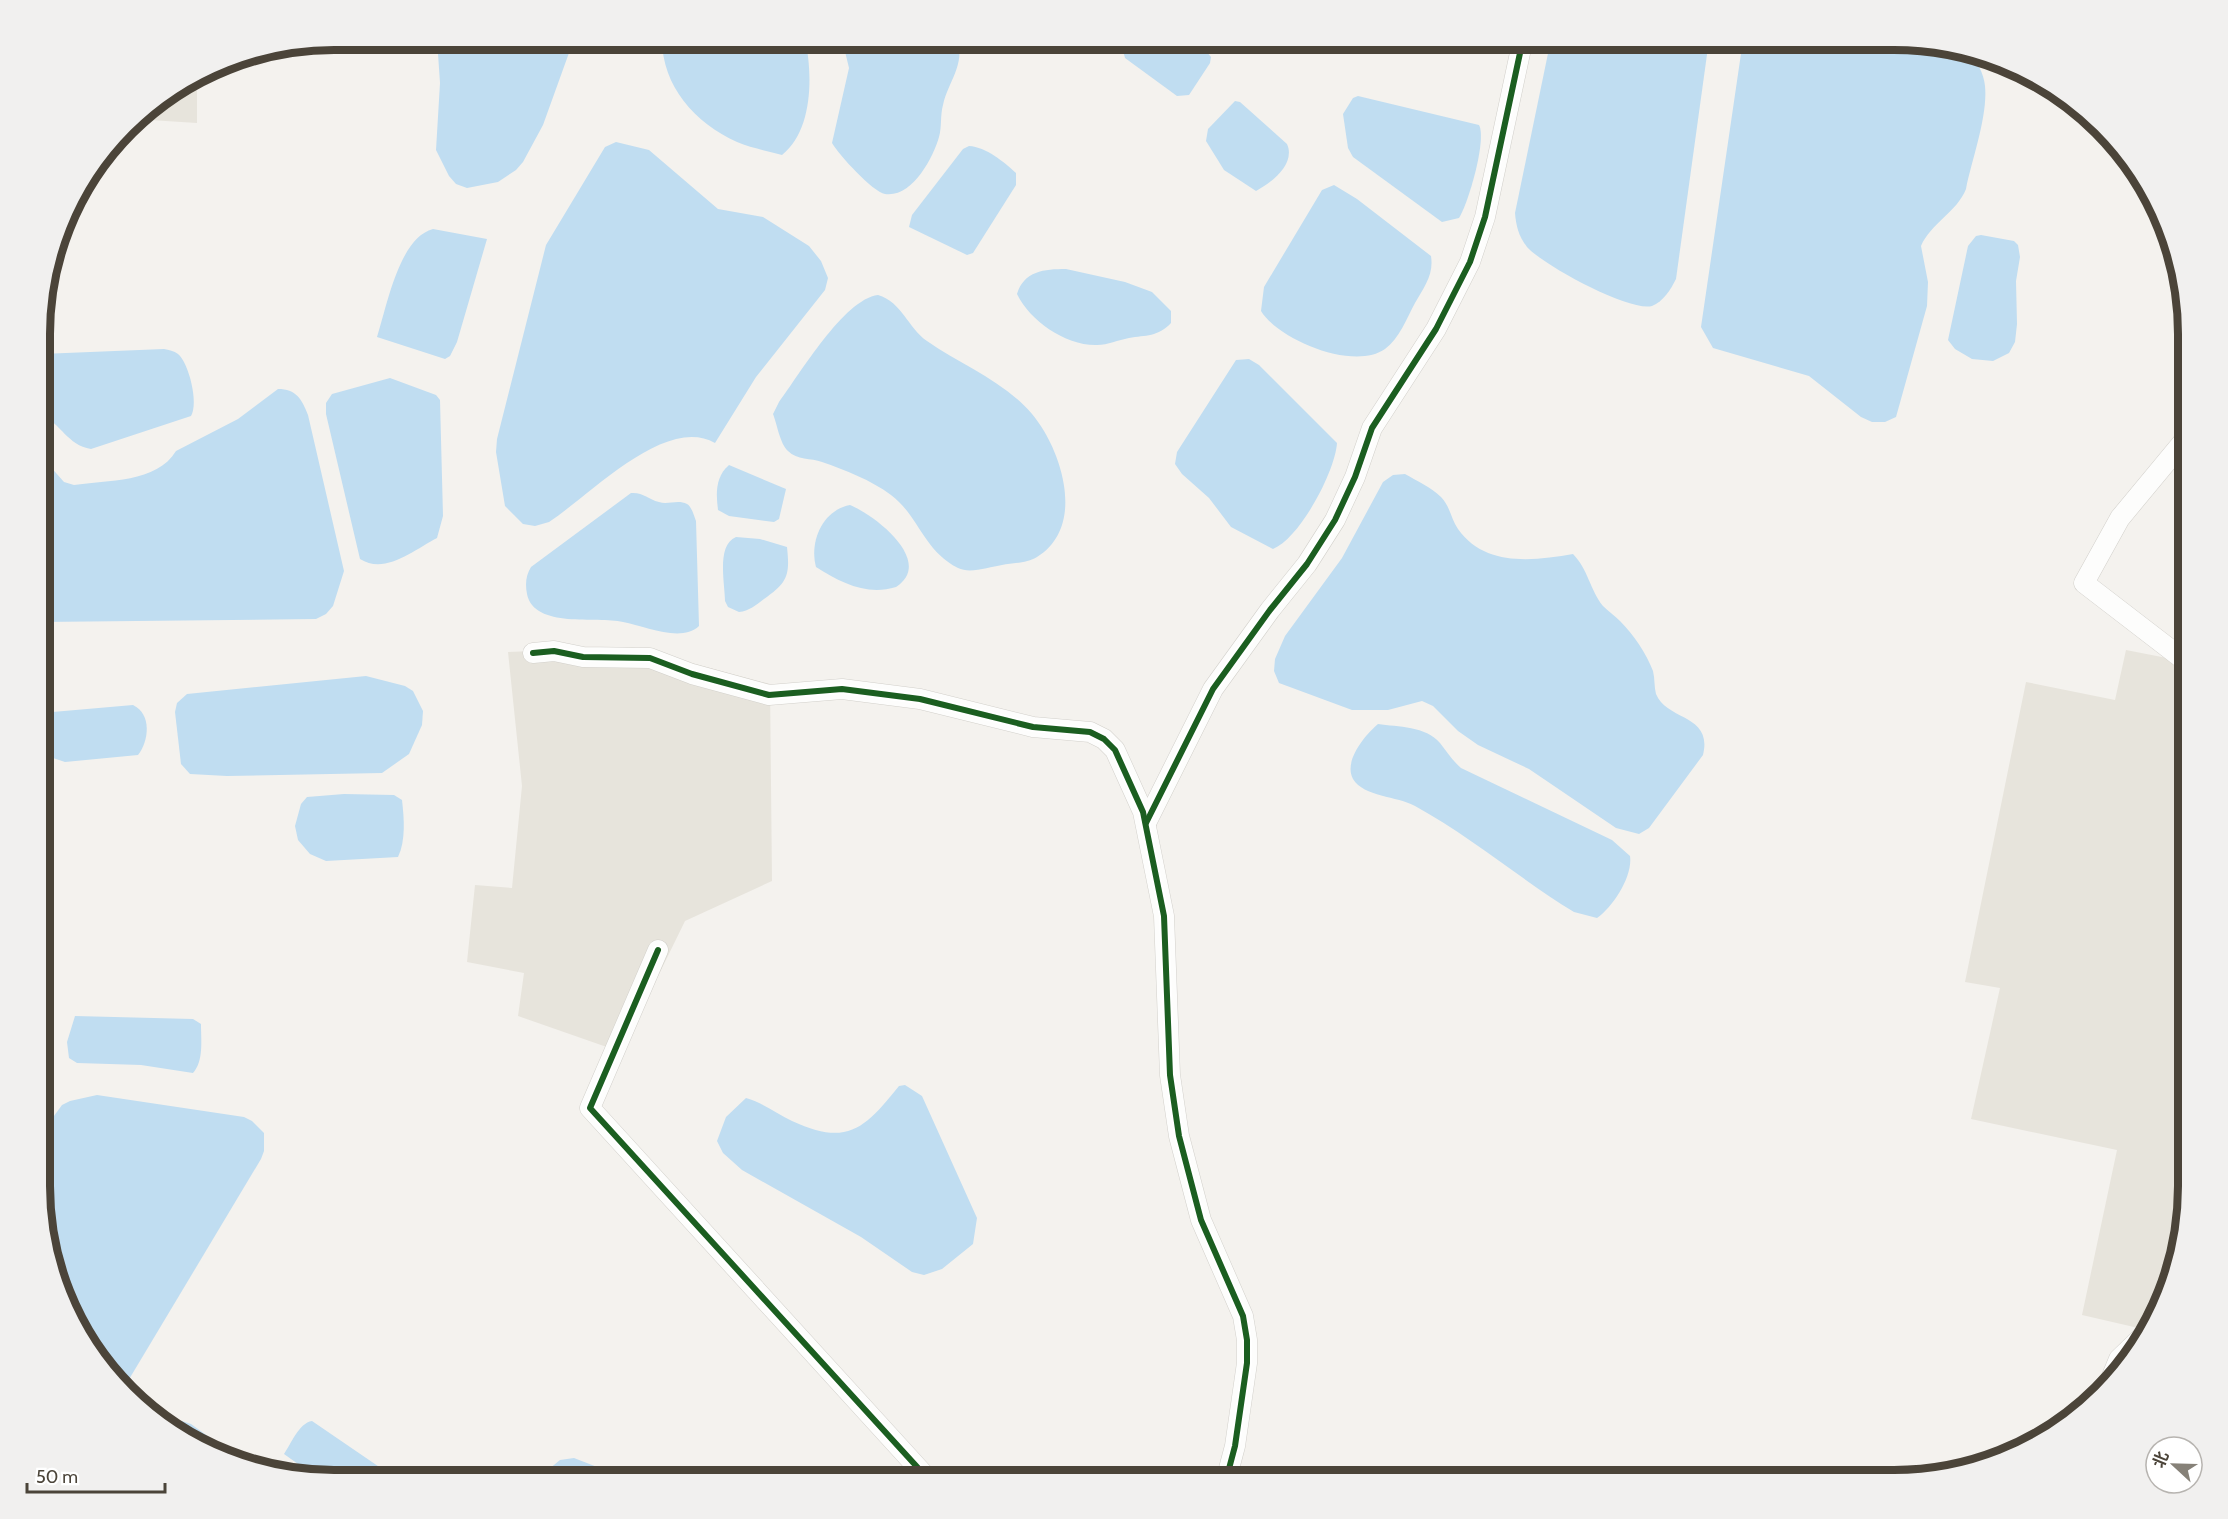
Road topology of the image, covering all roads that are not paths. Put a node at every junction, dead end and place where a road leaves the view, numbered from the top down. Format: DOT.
graph roads {
  1 [pos="1521,50"];
  2 [pos="2178,448"];
  3 [pos="533,653"];
  4 [pos="2178,655"];
  5 [pos="1146,823"];
  6 [pos="658,950"];
  7 [pos="920,1470"];
  8 [pos="1229,1470"];
  1 -- 5 [label="street"];
  2 -- 4 [label="street"];
  3 -- 5 [label="street"];
  5 -- 8 [label="street"];
  6 -- 7 [label="street"];
}
